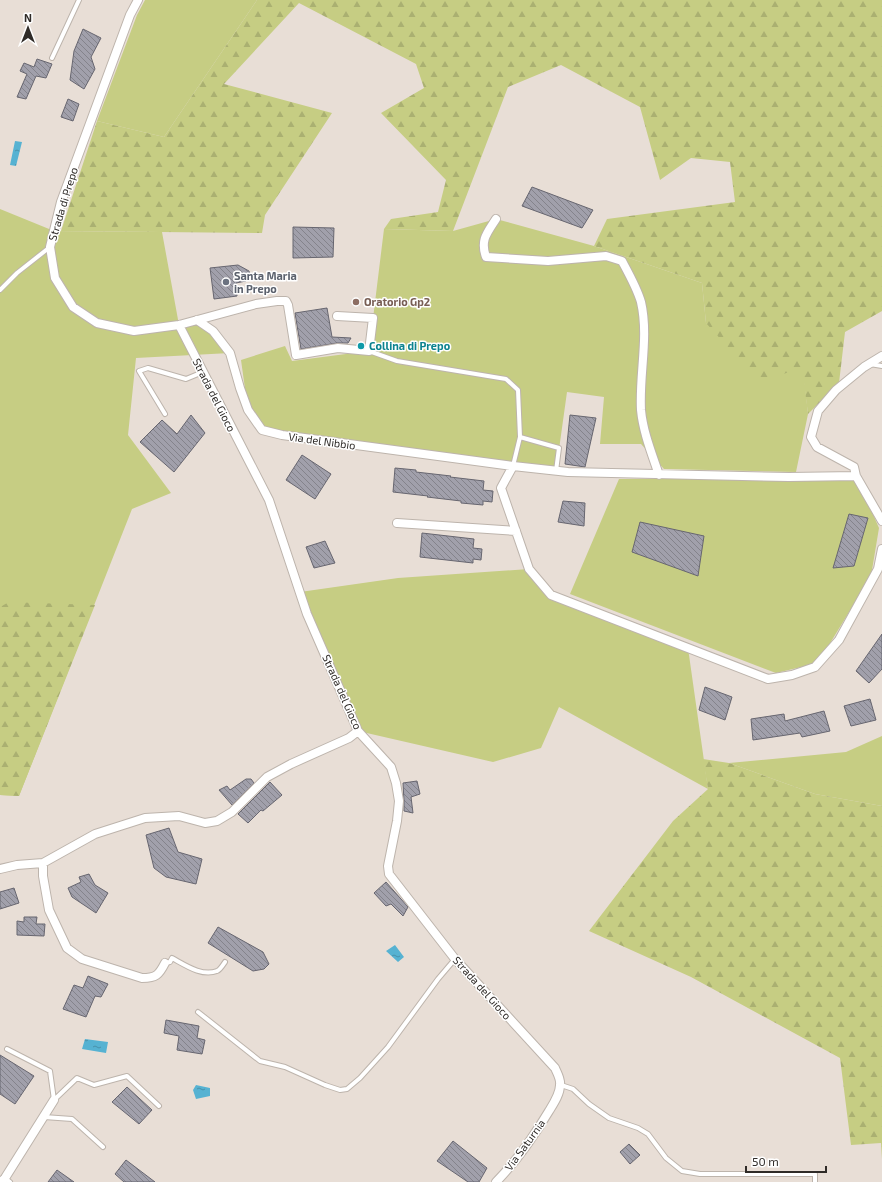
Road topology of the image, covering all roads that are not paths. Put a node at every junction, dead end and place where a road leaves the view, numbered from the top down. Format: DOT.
graph roads {
  1 [pos="79,0"];
  2 [pos="138,0"];
  3 [pos="52,58"];
  4 [pos="496,219"];
  5 [pos="50,247"];
  6 [pos="0,290"];
  7 [pos="337,316"];
  8 [pos="197,320"];
  9 [pos="179,325"];
  10 [pos="369,351"];
  11 [pos="882,356"];
  12 [pos="869,364"];
  13 [pos="882,366"];
  14 [pos="203,372"];
  15 [pos="165,414"];
  16 [pos="520,437"];
  17 [pos="513,466"];
  18 [pos="556,471"];
  19 [pos="659,475"];
  20 [pos="856,476"];
  21 [pos="882,521"];
  22 [pos="397,523"];
  23 [pos="516,531"];
  24 [pos="882,549"];
  25 [pos="358,731"];
  26 [pos="43,863"];
  27 [pos="0,869"];
  28 [pos="455,959"];
  29 [pos="225,962"];
  30 [pos="165,964"];
  31 [pos="198,1012"];
  32 [pos="7,1049"];
  33 [pos="560,1085"];
  34 [pos="54,1100"];
  35 [pos="159,1106"];
  36 [pos="43,1117"];
  37 [pos="103,1148"];
  38 [pos="6,1181"];
  39 [pos="496,1182"];
  40 [pos="815,1182"];
  1 -- 3 [label="lane"];
  2 -- 5 [label="street, Strada di Prepo"];
  4 -- 19 [label="street"];
  5 -- 6 [label="lane"];
  5 -- 9 [label="street, Strada di Prepo"];
  7 -- 10 [label="street"];
  8 -- 9 [label="street, Strada di Prepo"];
  8 -- 10 [label="street, Strada di Prepo"];
  8 -- 17 [label="street, Via del Nibbio"];
  9 -- 14 [label="street, Strada del Gioco"];
  10 -- 16 [label="lane"];
  11 -- 12 [label="street"];
  12 -- 13 [label="lane"];
  12 -- 20 [label="street"];
  14 -- 15 [label="lane"];
  14 -- 25 [label="street, Strada del Gioco"];
  16 -- 17 [label="lane"];
  16 -- 18 [label="lane"];
  17 -- 18 [label="street, Via del Nibbio"];
  17 -- 23 [label="street"];
  18 -- 19 [label="street, Via del Nibbio"];
  19 -- 20 [label="street, Via del Nibbio"];
  20 -- 21 [label="street"];
  22 -- 23 [label="street"];
  23 -- 24 [label="street"];
  25 -- 26 [label="street"];
  25 -- 28 [label="street, Strada del Gioco"];
  26 -- 27 [label="street"];
  26 -- 30 [label="street"];
  28 -- 31 [label="lane"];
  28 -- 33 [label="street, Strada del Gioco"];
  29 -- 30 [label="lane"];
  32 -- 34 [label="lane"];
  33 -- 39 [label="street, Via Saturnia"];
  33 -- 40 [label="lane"];
  34 -- 35 [label="lane"];
  34 -- 36 [label="street"];
  36 -- 37 [label="lane"];
  36 -- 38 [label="street"];
}
